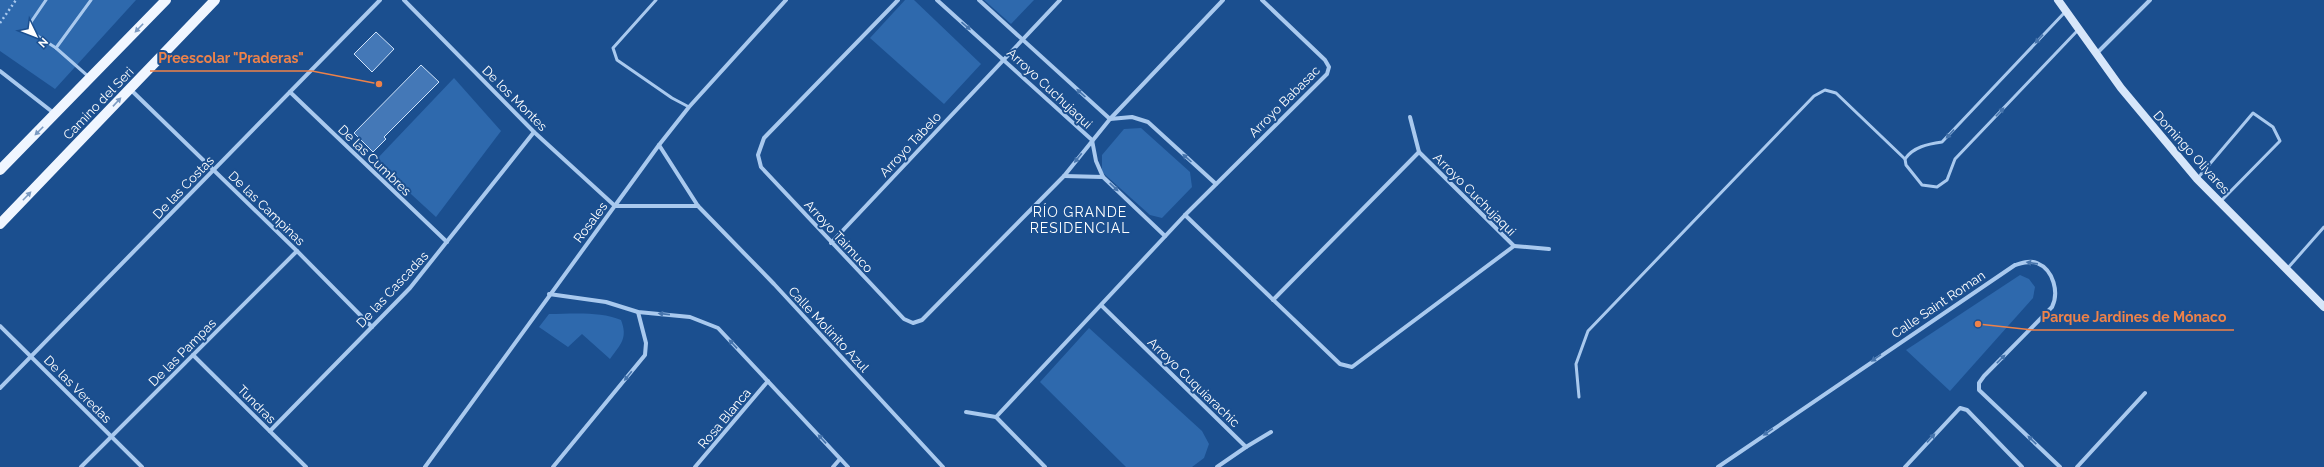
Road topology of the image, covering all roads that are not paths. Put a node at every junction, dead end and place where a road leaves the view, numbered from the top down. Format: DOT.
graph roads {
  1 [pos="46,0"];
  2 [pos="91,0"];
  3 [pos="166,0"];
  4 [pos="215,0"];
  5 [pos="380,0"];
  6 [pos="404,0"];
  7 [pos="656,0"];
  8 [pos="786,0"];
  9 [pos="898,0"];
  10 [pos="937,0"];
  11 [pos="979,0"];
  12 [pos="1060,0"];
  13 [pos="1223,0"];
  14 [pos="1262,0"];
  15 [pos="2058,0"];
  16 [pos="2150,0"];
  17 [pos="2066,11"];
  18 [pos="2079,30"];
  19 [pos="1023,39"];
  20 [pos="56,48"];
  21 [pos="2096,54"];
  22 [pos="1004,59"];
  23 [pos="0,71"];
  24 [pos="90,78"];
  25 [pos="129,88"];
  26 [pos="290,92"];
  27 [pos="690,107"];
  28 [pos="55,114"];
  29 [pos="1410,117"];
  30 [pos="1110,119"];
  31 [pos="534,132"];
  32 [pos="1092,140"];
  33 [pos="659,145"];
  34 [pos="1419,152"];
  35 [pos="1905,159"];
  36 [pos="0,170"];
  37 [pos="213,170"];
  38 [pos="1064,176"];
  39 [pos="1103,177"];
  40 [pos="2197,179"];
  41 [pos="1216,184"];
  42 [pos="2220,202"];
  43 [pos="615,206"];
  44 [pos="698,206"];
  45 [pos="1185,215"];
  46 [pos="0,224"];
  47 [pos="2324,227"];
  48 [pos="1165,236"];
  49 [pos="447,242"];
  50 [pos="832,243"];
  51 [pos="1514,246"];
  52 [pos="1549,249"];
  53 [pos="297,251"];
  54 [pos="2286,269"];
  55 [pos="549,294"];
  56 [pos="1273,300"];
  57 [pos="1102,306"];
  58 [pos="2324,307"];
  59 [pos="638,312"];
  60 [pos="0,326"];
  61 [pos="372,327"];
  62 [pos="193,355"];
  63 [pos="30,356"];
  64 [pos="768,381"];
  65 [pos="0,388"];
  66 [pos="2145,393"];
  67 [pos="1579,397"];
  68 [pos="966,412"];
  69 [pos="996,417"];
  70 [pos="270,431"];
  71 [pos="1271,432"];
  72 [pos="112,436"];
  73 [pos="1246,447"];
  74 [pos="840,458"];
  75 [pos="81,467"];
  76 [pos="142,467"];
  77 [pos="306,467"];
  78 [pos="425,467"];
  79 [pos="553,467"];
  80 [pos="695,467"];
  81 [pos="833,467"];
  82 [pos="848,467"];
  83 [pos="943,467"];
  84 [pos="1045,467"];
  85 [pos="1217,467"];
  86 [pos="1718,467"];
  87 [pos="1905,467"];
  88 [pos="2022,467"];
  89 [pos="2060,467"];
  90 [pos="2077,467"];
  1 -- 20 [label="lane"];
  2 -- 20 [label="lane"];
  3 -- 24 [label="main road, Camino del Seri, one-way"];
  4 -- 25 [label="main road, Camino del Seri"];
  5 -- 26 [label="street, De las Costas"];
  6 -- 31 [label="street, De los Montes"];
  7 -- 27 [label="lane"];
  8 -- 27 [label="street, Rosales"];
  9 -- 50 [label="street, Arroyo Taimuco"];
  10 -- 22 [label="street, Arroyo Cuchujaqui, one-way"];
  11 -- 19 [label="street, Arroyo Cuchujaqui"];
  12 -- 19 [label="street, Arroyo Tabelo"];
  13 -- 30 [label="street"];
  14 -- 41 [label="street, Arroyo Babasac"];
  15 -- 17 [label="main road, Domingo Olivares"];
  16 -- 21 [label="street"];
  17 -- 18 [label="main road, Domingo Olivares"];
  17 -- 35 [label="lane, one-way"];
  18 -- 21 [label="main road, Domingo Olivares"];
  35 -- 18 [label="lane, one-way"];
  19 -- 22 [label="street, Arroyo Tabelo"];
  30 -- 19 [label="street, Arroyo Cuchujaqui, one-way"];
  20 -- 24 [label="lane"];
  21 -- 40 [label="main road, Domingo Olivares"];
  22 -- 32 [label="street, Arroyo Cuchujaqui"];
  22 -- 50 [label="street, Arroyo Tabelo"];
  23 -- 28 [label="street"];
  24 -- 28 [label="main road, Camino del Seri"];
  25 -- 37 [label="street, De las Campinas"];
  46 -- 25 [label="main road, Camino del Seri, one-way"];
  26 -- 37 [label="street, De las Costas"];
  26 -- 49 [label="street, De las Cumbres"];
  27 -- 33 [label="street, Rosales"];
  28 -- 36 [label="main road, Camino del Seri, one-way"];
  29 -- 34 [label="street"];
  30 -- 32 [label="street, Arroyo Taimuco"];
  41 -- 30 [label="street, Arroyo Cuchujaqui, one-way"];
  31 -- 43 [label="street, De los Montes"];
  31 -- 49 [label="street, De las Cascadas"];
  32 -- 38 [label="street, Arroyo Taimuco, one-way"];
  32 -- 39 [label="street, Arroyo Cuchujaqui"];
  33 -- 43 [label="street, Rosales"];
  33 -- 44 [label="street, Calle Molinito Azul"];
  34 -- 51 [label="street, Arroyo Cuchujaqui"];
  34 -- 56 [label="street, Arroyo Cuchujaqui"];
  35 -- 67 [label="lane"];
  37 -- 53 [label="street, De las Campinas"];
  37 -- 63 [label="street, De las Costas"];
  38 -- 39 [label="street"];
  38 -- 50 [label="street, Arroyo Taimuco"];
  39 -- 48 [label="street, Arroyo Cuchujaqui, one-way"];
  40 -- 42 [label="main road, Domingo Olivares"];
  40 -- 42 [label="lane"];
  41 -- 45 [label="street, Arroyo Babasac"];
  42 -- 54 [label="main road, Domingo Olivares"];
  43 -- 44 [label="street"];
  43 -- 55 [label="street, Rosales"];
  44 -- 83 [label="street, Calle Molinito Azul"];
  45 -- 48 [label="street"];
  45 -- 56 [label="street, Arroyo Cuchujaqui"];
  47 -- 54 [label="lane"];
  48 -- 57 [label="street"];
  49 -- 61 [label="street, De las Cascadas"];
  51 -- 52 [label="street"];
  51 -- 56 [label="street, Arroyo Cuchujaqui"];
  53 -- 61 [label="street, De las Campinas"];
  53 -- 62 [label="street, De las Pampas"];
  54 -- 58 [label="main road, Domingo Olivares"];
  55 -- 59 [label="street"];
  55 -- 78 [label="street, Rosales"];
  57 -- 69 [label="street"];
  57 -- 73 [label="street, Arroyo Cuquiarachic"];
  64 -- 59 [label="street, one-way"];
  59 -- 79 [label="street, one-way"];
  60 -- 63 [label="street, De las Veredas"];
  61 -- 70 [label="street, De las Cascadas"];
  62 -- 70 [label="street, Tundras"];
  62 -- 72 [label="street, De las Pampas"];
  63 -- 65 [label="street, De las Costas"];
  63 -- 72 [label="street, De las Veredas"];
  74 -- 64 [label="street, one-way"];
  64 -- 80 [label="street, Rosa Blanca"];
  66 -- 90 [label="street"];
  68 -- 69 [label="street"];
  69 -- 84 [label="street"];
  70 -- 77 [label="street, Tundras"];
  71 -- 73 [label="street"];
  72 -- 75 [label="street, De las Pampas"];
  72 -- 76 [label="street, De las Veredas"];
  73 -- 85 [label="street"];
  74 -- 81 [label="street"];
  74 -- 82 [label="street"];
  89 -- 86 [label="street, Calle Saint Roman, one-way"];
  87 -- 88 [label="street, one-way"];
}
